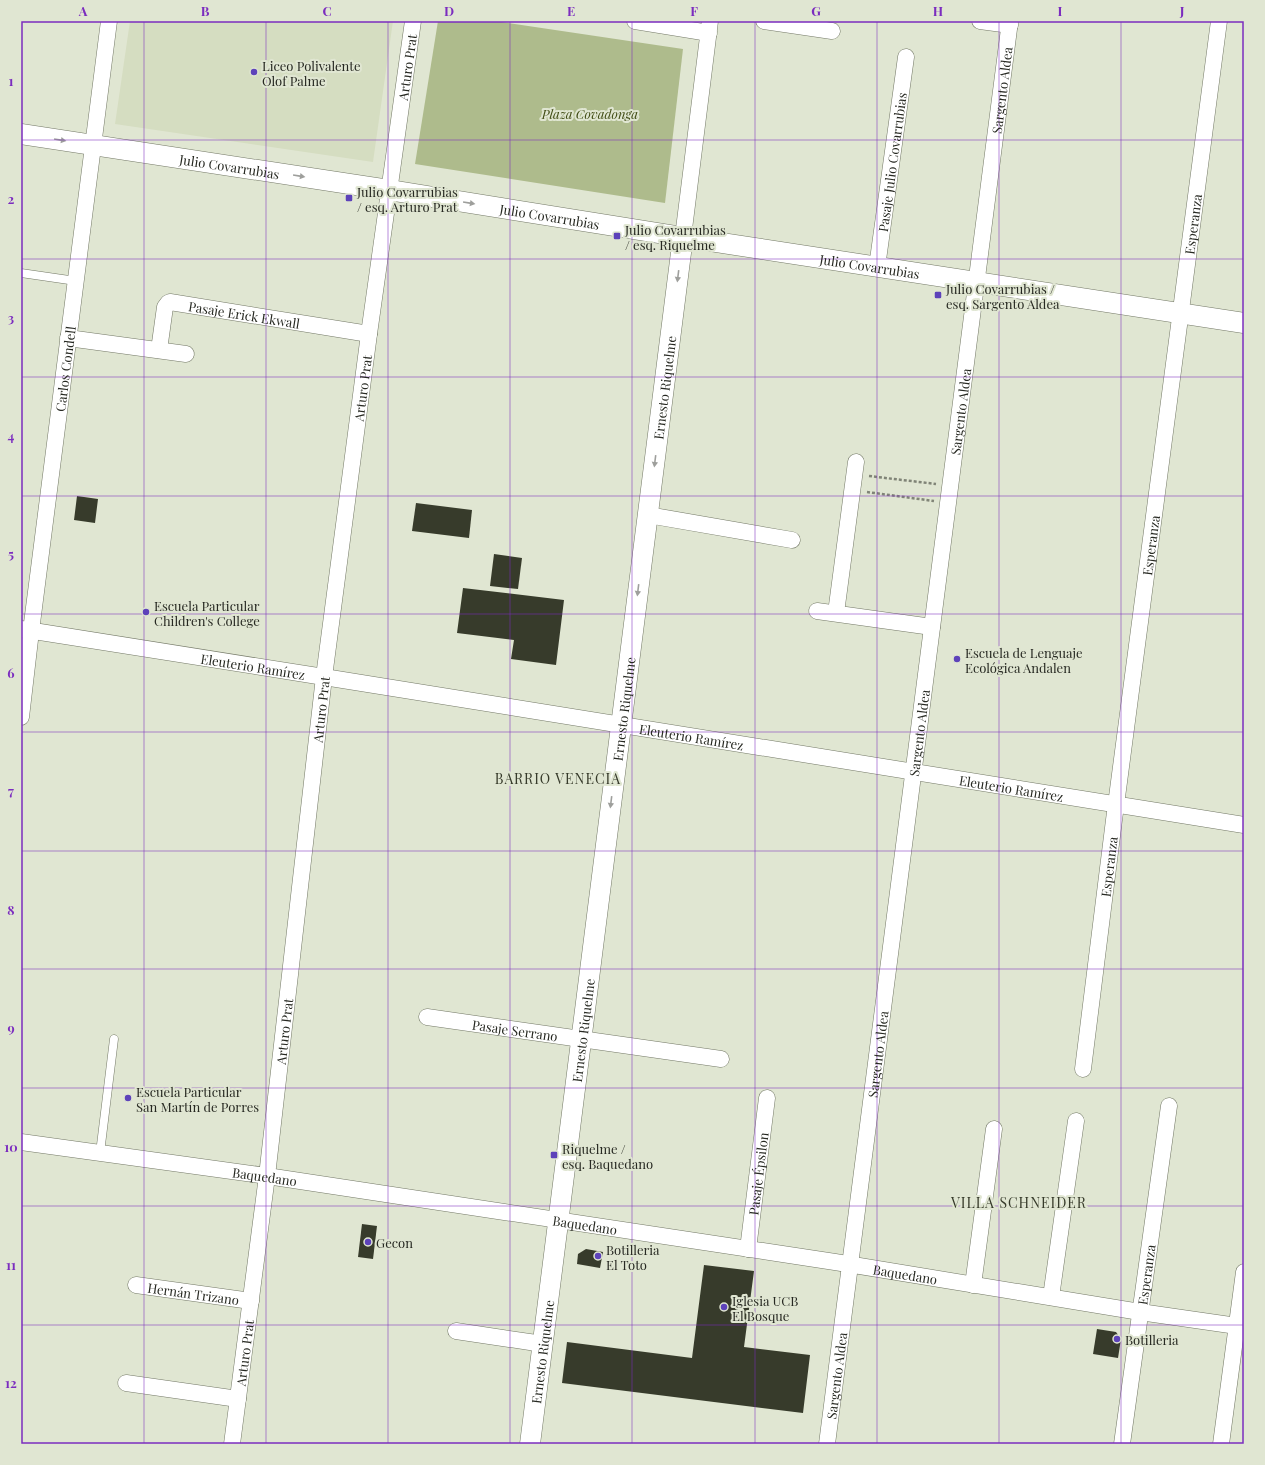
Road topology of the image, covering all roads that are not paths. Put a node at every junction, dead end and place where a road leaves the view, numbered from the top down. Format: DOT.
graph roads {
  1 [pos="108,21"];
  2 [pos="413,21"];
  3 [pos="635,21"];
  4 [pos="764,21"];
  5 [pos="980,21"];
  6 [pos="1219,21"];
  7 [pos="1010,23"];
  8 [pos="710,27"];
  9 [pos="832,31"];
  10 [pos="906,57"];
  11 [pos="21,134"];
  12 [pos="92,145"];
  13 [pos="389,190"];
  14 [pos="683,238"];
  15 [pos="877,267"];
  16 [pos="21,273"];
  17 [pos="76,281"];
  18 [pos="977,282"];
  19 [pos="1181,313"];
  20 [pos="1244,323"];
  21 [pos="369,334"];
  22 [pos="68,338"];
  23 [pos="159,350"];
  24 [pos="186,354"];
  25 [pos="855,468"];
  26 [pos="648,515"];
  27 [pos="792,540"];
  28 [pos="817,611"];
  29 [pos="836,613"];
  30 [pos="932,627"];
  31 [pos="26,630"];
  32 [pos="324,677"];
  33 [pos="21,717"];
  34 [pos="621,725"];
  35 [pos="914,773"];
  36 [pos="1116,805"];
  37 [pos="1244,825"];
  38 [pos="427,1017"];
  39 [pos="114,1039"];
  40 [pos="582,1039"];
  41 [pos="721,1059"];
  42 [pos="1083,1069"];
  43 [pos="767,1098"];
  44 [pos="1169,1106"];
  45 [pos="1076,1121"];
  46 [pos="994,1130"];
  47 [pos="21,1142"];
  48 [pos="100,1153"];
  49 [pos="267,1176"];
  50 [pos="558,1221"];
  51 [pos="748,1249"];
  52 [pos="850,1264"];
  53 [pos="1244,1272"];
  54 [pos="973,1284"];
  55 [pos="136,1285"];
  56 [pos="1051,1297"];
  57 [pos="251,1301"];
  58 [pos="1140,1312"];
  59 [pos="1240,1327"];
  60 [pos="456,1330"];
  61 [pos="543,1344"];
  62 [pos="126,1383"];
  63 [pos="238,1399"];
  64 [pos="232,1444"];
  65 [pos="530,1444"];
  66 [pos="827,1444"];
  67 [pos="1122,1444"];
  68 [pos="1221,1444"];
  1 -- 12 [label="street, Carlos Condell"];
  2 -- 13 [label="street, Arturo Prat"];
  3 -- 8 [label="street"];
  4 -- 9 [label="street"];
  5 -- 7 [label="street"];
  6 -- 19 [label="street, Esperanza"];
  7 -- 18 [label="street, Sargento Aldea"];
  8 -- 14 [label="street, Ernesto Riquelme"];
  10 -- 15 [label="street, Pasaje Julio Covarrubias"];
  11 -- 12 [label="street, Julio Covarrubias, one-way"];
  12 -- 13 [label="street, Julio Covarrubias, one-way"];
  12 -- 17 [label="street, Carlos Condell"];
  13 -- 14 [label="street, Julio Covarrubias, one-way"];
  13 -- 21 [label="street, Arturo Prat"];
  14 -- 15 [label="street, Julio Covarrubias"];
  14 -- 26 [label="street, Ernesto Riquelme, one-way"];
  15 -- 18 [label="street, Julio Covarrubias"];
  16 -- 17 [label="lane"];
  17 -- 22 [label="street, Carlos Condell"];
  18 -- 19 [label="street, Julio Covarrubias"];
  18 -- 30 [label="street, Sargento Aldea"];
  19 -- 20 [label="street, Julio Covarrubias"];
  19 -- 36 [label="street, Esperanza"];
  21 -- 23 [label="street, Pasaje Erick Ekwall"];
  21 -- 32 [label="street, Arturo Prat"];
  22 -- 23 [label="street"];
  22 -- 31 [label="street, Carlos Condell"];
  23 -- 24 [label="street"];
  25 -- 29 [label="street"];
  26 -- 27 [label="street"];
  26 -- 34 [label="street, Ernesto Riquelme, one-way"];
  28 -- 29 [label="street"];
  29 -- 30 [label="street"];
  30 -- 35 [label="street, Sargento Aldea"];
  31 -- 32 [label="street, Eleuterio Ramírez"];
  31 -- 33 [label="street, Carlos Condell"];
  32 -- 34 [label="street, Eleuterio Ramírez"];
  32 -- 49 [label="street, Arturo Prat"];
  34 -- 35 [label="street, Eleuterio Ramírez"];
  34 -- 40 [label="street, Ernesto Riquelme, one-way"];
  35 -- 36 [label="street, Eleuterio Ramírez"];
  35 -- 52 [label="street, Sargento Aldea"];
  36 -- 37 [label="street, Eleuterio Ramírez"];
  36 -- 42 [label="street, Esperanza"];
  38 -- 40 [label="street, Pasaje Serrano"];
  39 -- 48 [label="lane"];
  40 -- 41 [label="street, Pasaje Serrano"];
  40 -- 50 [label="street, Ernesto Riquelme"];
  43 -- 51 [label="street, Pasaje Épsilon"];
  44 -- 58 [label="street, Esperanza"];
  45 -- 56 [label="street"];
  46 -- 54 [label="street"];
  47 -- 48 [label="street, Baquedano"];
  48 -- 49 [label="street, Baquedano"];
  49 -- 50 [label="street, Baquedano"];
  49 -- 57 [label="street, Arturo Prat"];
  50 -- 51 [label="street, Baquedano"];
  50 -- 61 [label="street, Ernesto Riquelme"];
  51 -- 52 [label="street, Baquedano"];
  52 -- 54 [label="street, Baquedano"];
  52 -- 66 [label="street, Sargento Aldea"];
  53 -- 59 [label="street"];
  54 -- 56 [label="street, Baquedano"];
  55 -- 57 [label="street, Hernán Trizano"];
  56 -- 58 [label="street, Baquedano"];
  57 -- 63 [label="street, Arturo Prat"];
  58 -- 59 [label="street, Baquedano"];
  58 -- 67 [label="street, Esperanza"];
  59 -- 68 [label="street"];
  60 -- 61 [label="street"];
  61 -- 65 [label="street, Ernesto Riquelme"];
  62 -- 63 [label="street, Arturo Prat"];
  63 -- 64 [label="street, Arturo Prat"];
}
